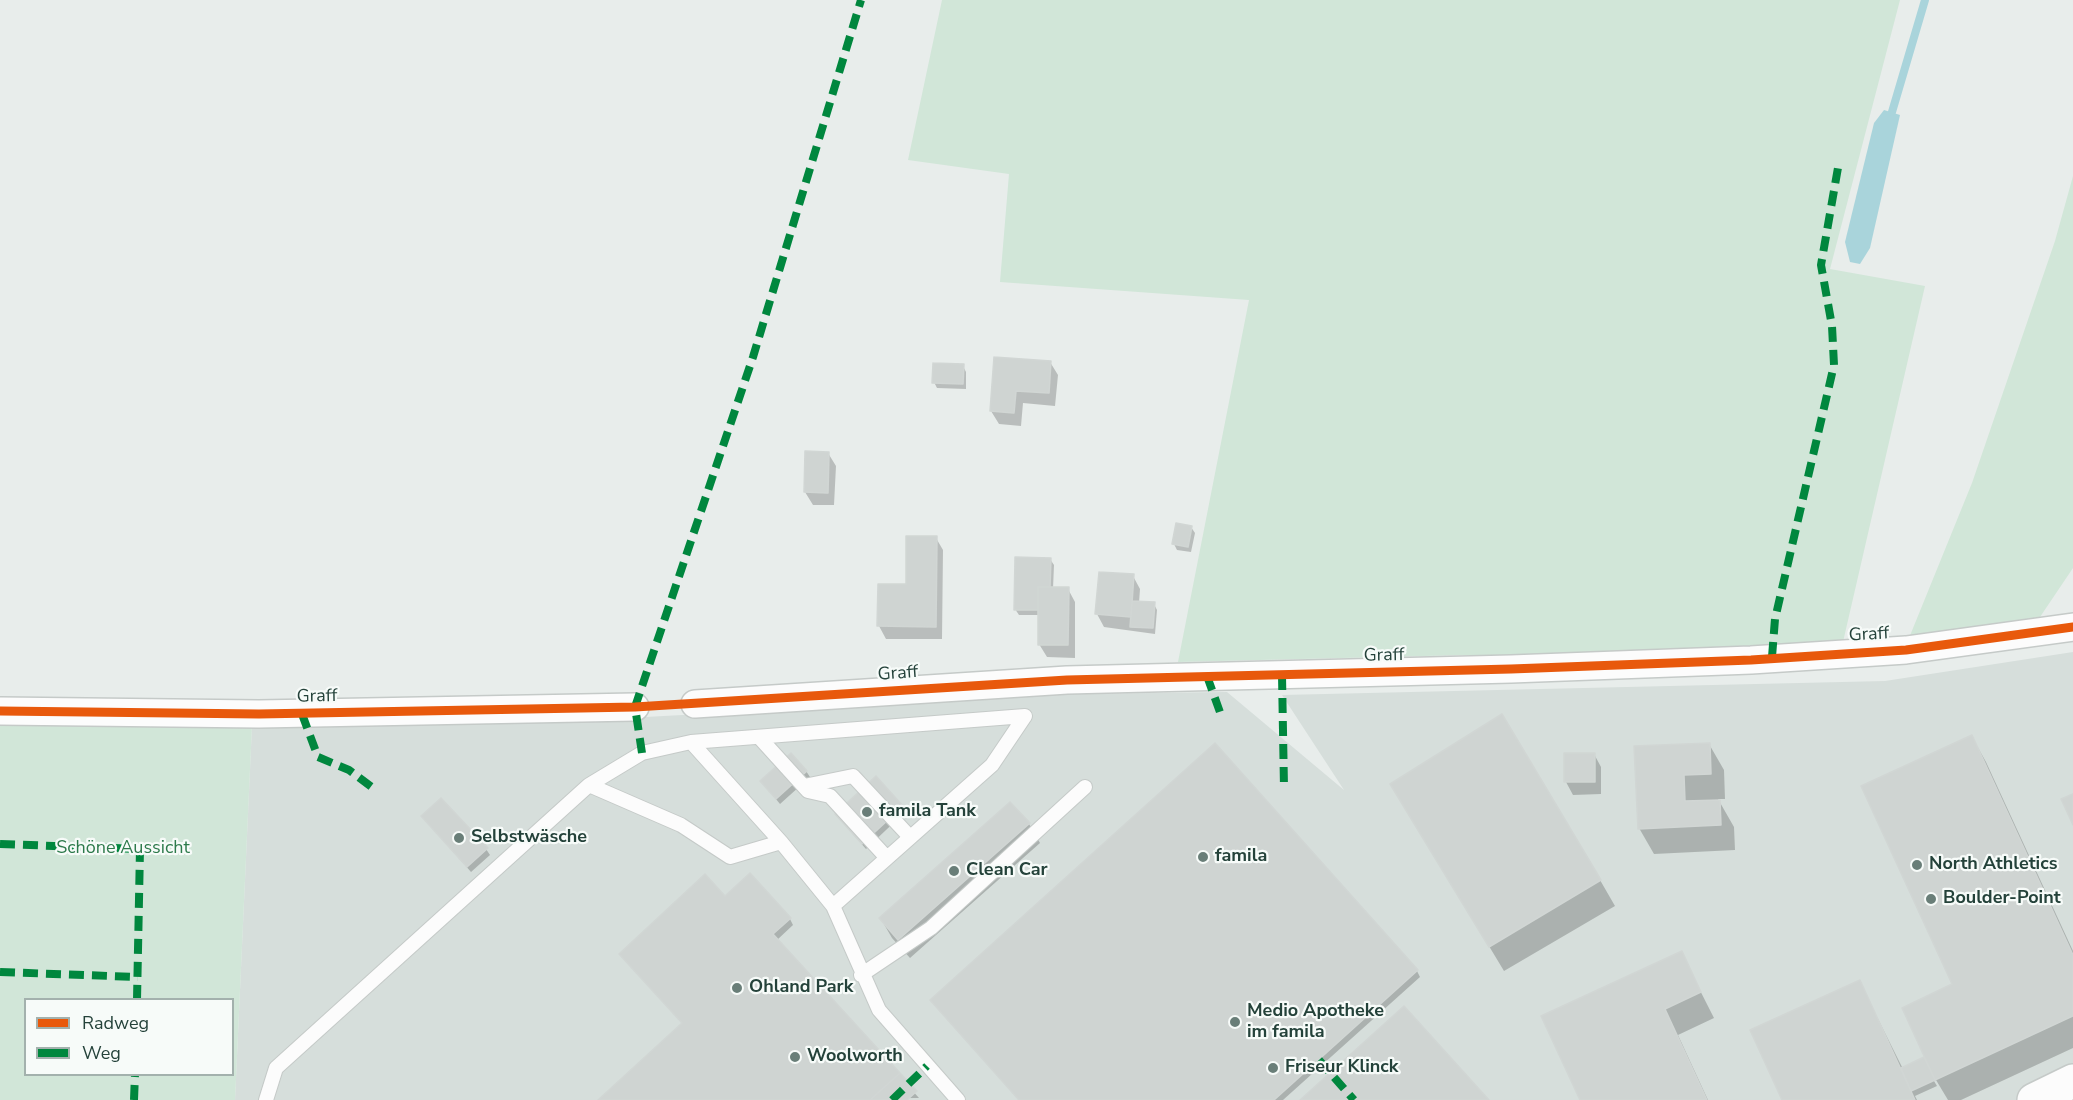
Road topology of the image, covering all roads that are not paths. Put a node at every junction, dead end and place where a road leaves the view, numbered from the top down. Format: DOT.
graph roads {
  1 [pos="2073,627"];
  2 [pos="694,704"];
  3 [pos="635,707"];
  4 [pos="0,711"];
  5 [pos="759,737"];
  6 [pos="691,742"];
  7 [pos="589,785"];
  8 [pos="804,786"];
  9 [pos="1085,787"];
  10 [pos="910,837"];
  11 [pos="781,842"];
  12 [pos="887,858"];
  13 [pos="833,906"];
  14 [pos="861,975"];
  15 [pos="2073,1081"];
  16 [pos="266,1100"];
  17 [pos="958,1100"];
  18 [pos="2034,1100"];
  1 -- 2 [label="street, Graff"];
  3 -- 4 [label="street, Graff"];
  5 -- 6 [label="lane"];
  5 -- 8 [label="lane"];
  5 -- 10 [label="lane"];
  6 -- 7 [label="lane"];
  6 -- 11 [label="lane"];
  7 -- 11 [label="lane"];
  7 -- 16 [label="lane"];
  8 -- 10 [label="lane"];
  8 -- 12 [label="lane"];
  9 -- 14 [label="lane"];
  10 -- 12 [label="lane"];
  11 -- 13 [label="lane"];
  12 -- 13 [label="lane"];
  13 -- 14 [label="lane"];
  14 -- 17 [label="lane"];
  15 -- 18 [label="street"];
}
